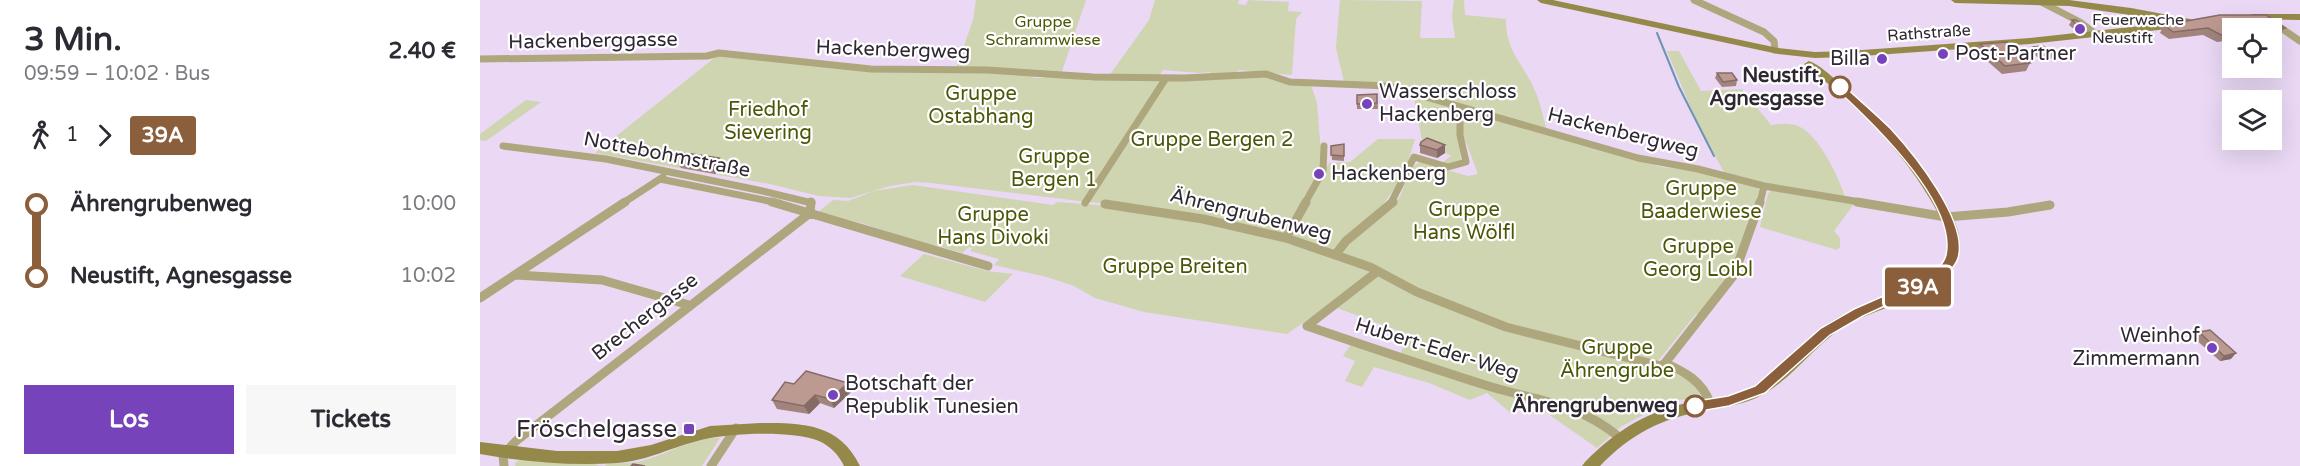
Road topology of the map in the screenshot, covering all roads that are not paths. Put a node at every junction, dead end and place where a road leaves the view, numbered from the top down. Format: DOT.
graph roads {
  1 [pos="1541,0"];
  2 [pos="1694,0"];
  3 [pos="1955,0"];
  4 [pos="2043,3"];
  5 [pos="2243,17"];
  6 [pos="2264,17"];
  7 [pos="2300,17"];
  8 [pos="2203,19"];
  9 [pos="2190,22"];
  10 [pos="2097,35"];
  11 [pos="2300,41"];
  12 [pos="1777,51"];
  13 [pos="707,56"];
  14 [pos="480,59"];
  15 [pos="1815,60"];
  16 [pos="1166,78"];
  17 [pos="1460,108"];
  18 [pos="503,146"];
  19 [pos="1324,146"];
  20 [pos="670,172"];
  21 [pos="660,179"];
  22 [pos="1764,186"];
  23 [pos="1085,203"];
  24 [pos="1105,204"];
  25 [pos="2050,205"];
  26 [pos="810,213"];
  27 [pos="1946,217"];
  28 [pos="1286,238"];
  29 [pos="1336,254"];
  30 [pos="988,266"];
  31 [pos="1378,271"];
  32 [pos="516,274"];
  33 [pos="480,298"];
  34 [pos="689,304"];
  35 [pos="1665,363"];
  36 [pos="1710,403"];
  37 [pos="736,428"];
  38 [pos="1619,437"];
  39 [pos="480,448"];
  40 [pos="504,459"];
  41 [pos="711,466"];
  42 [pos="852,466"];
  43 [pos="1590,466"];
  1 -- 12 [label="main road"];
  2 -- 12 [label="street"];
  3 -- 4 [label="main road"];
  4 -- 9 [label="main road"];
  4 -- 10 [label="street"];
  5 -- 6 [label="main road"];
  6 -- 7 [label="main road"];
  6 -- 11 [label="street"];
  8 -- 9 [label="main road, Rathstraße"];
  9 -- 10 [label="main road, Rathstraße"];
  10 -- 15 [label="main road, Rathstraße"];
  12 -- 15 [label="main road"];
  13 -- 14 [label="street, Hackenberggasse"];
  13 -- 16 [label="street, Hackenbergweg"];
  15 -- 27 [label="main road"];
  16 -- 17 [label="street, Hackenbergweg"];
  16 -- 23 [label="street"];
  17 -- 22 [label="street, Hackenbergweg"];
  17 -- 29 [label="street"];
  18 -- 20 [label="street, Nottebohmstraße"];
  19 -- 28 [label="street"];
  20 -- 21 [label="street"];
  20 -- 26 [label="street, Nottebohmstraße"];
  21 -- 26 [label="street, Nottebohmstraße"];
  21 -- 32 [label="street"];
  22 -- 27 [label="street, Hackenbergweg"];
  22 -- 35 [label="street"];
  24 -- 28 [label="street, Ährengrubenweg"];
  25 -- 27 [label="street, Hackenbergweg"];
  26 -- 30 [label="street, Nottebohmstraße"];
  26 -- 34 [label="street, Brechergasse"];
  27 -- 36 [label="main road"];
  28 -- 29 [label="street, Ährengrubenweg"];
  29 -- 31 [label="street, Ährengrubenweg"];
  31 -- 35 [label="street, Ährengrubenweg"];
  31 -- 38 [label="street, Hubert-Eder-Weg"];
  32 -- 33 [label="street"];
  32 -- 34 [label="street"];
  34 -- 40 [label="street, Brechergasse"];
  35 -- 36 [label="street, Ährengrubenweg"];
  36 -- 38 [label="main road"];
  37 -- 40 [label="main road"];
  37 -- 41 [label="street"];
  37 -- 42 [label="main road"];
  38 -- 43 [label="main road"];
  39 -- 40 [label="main road"];
}
